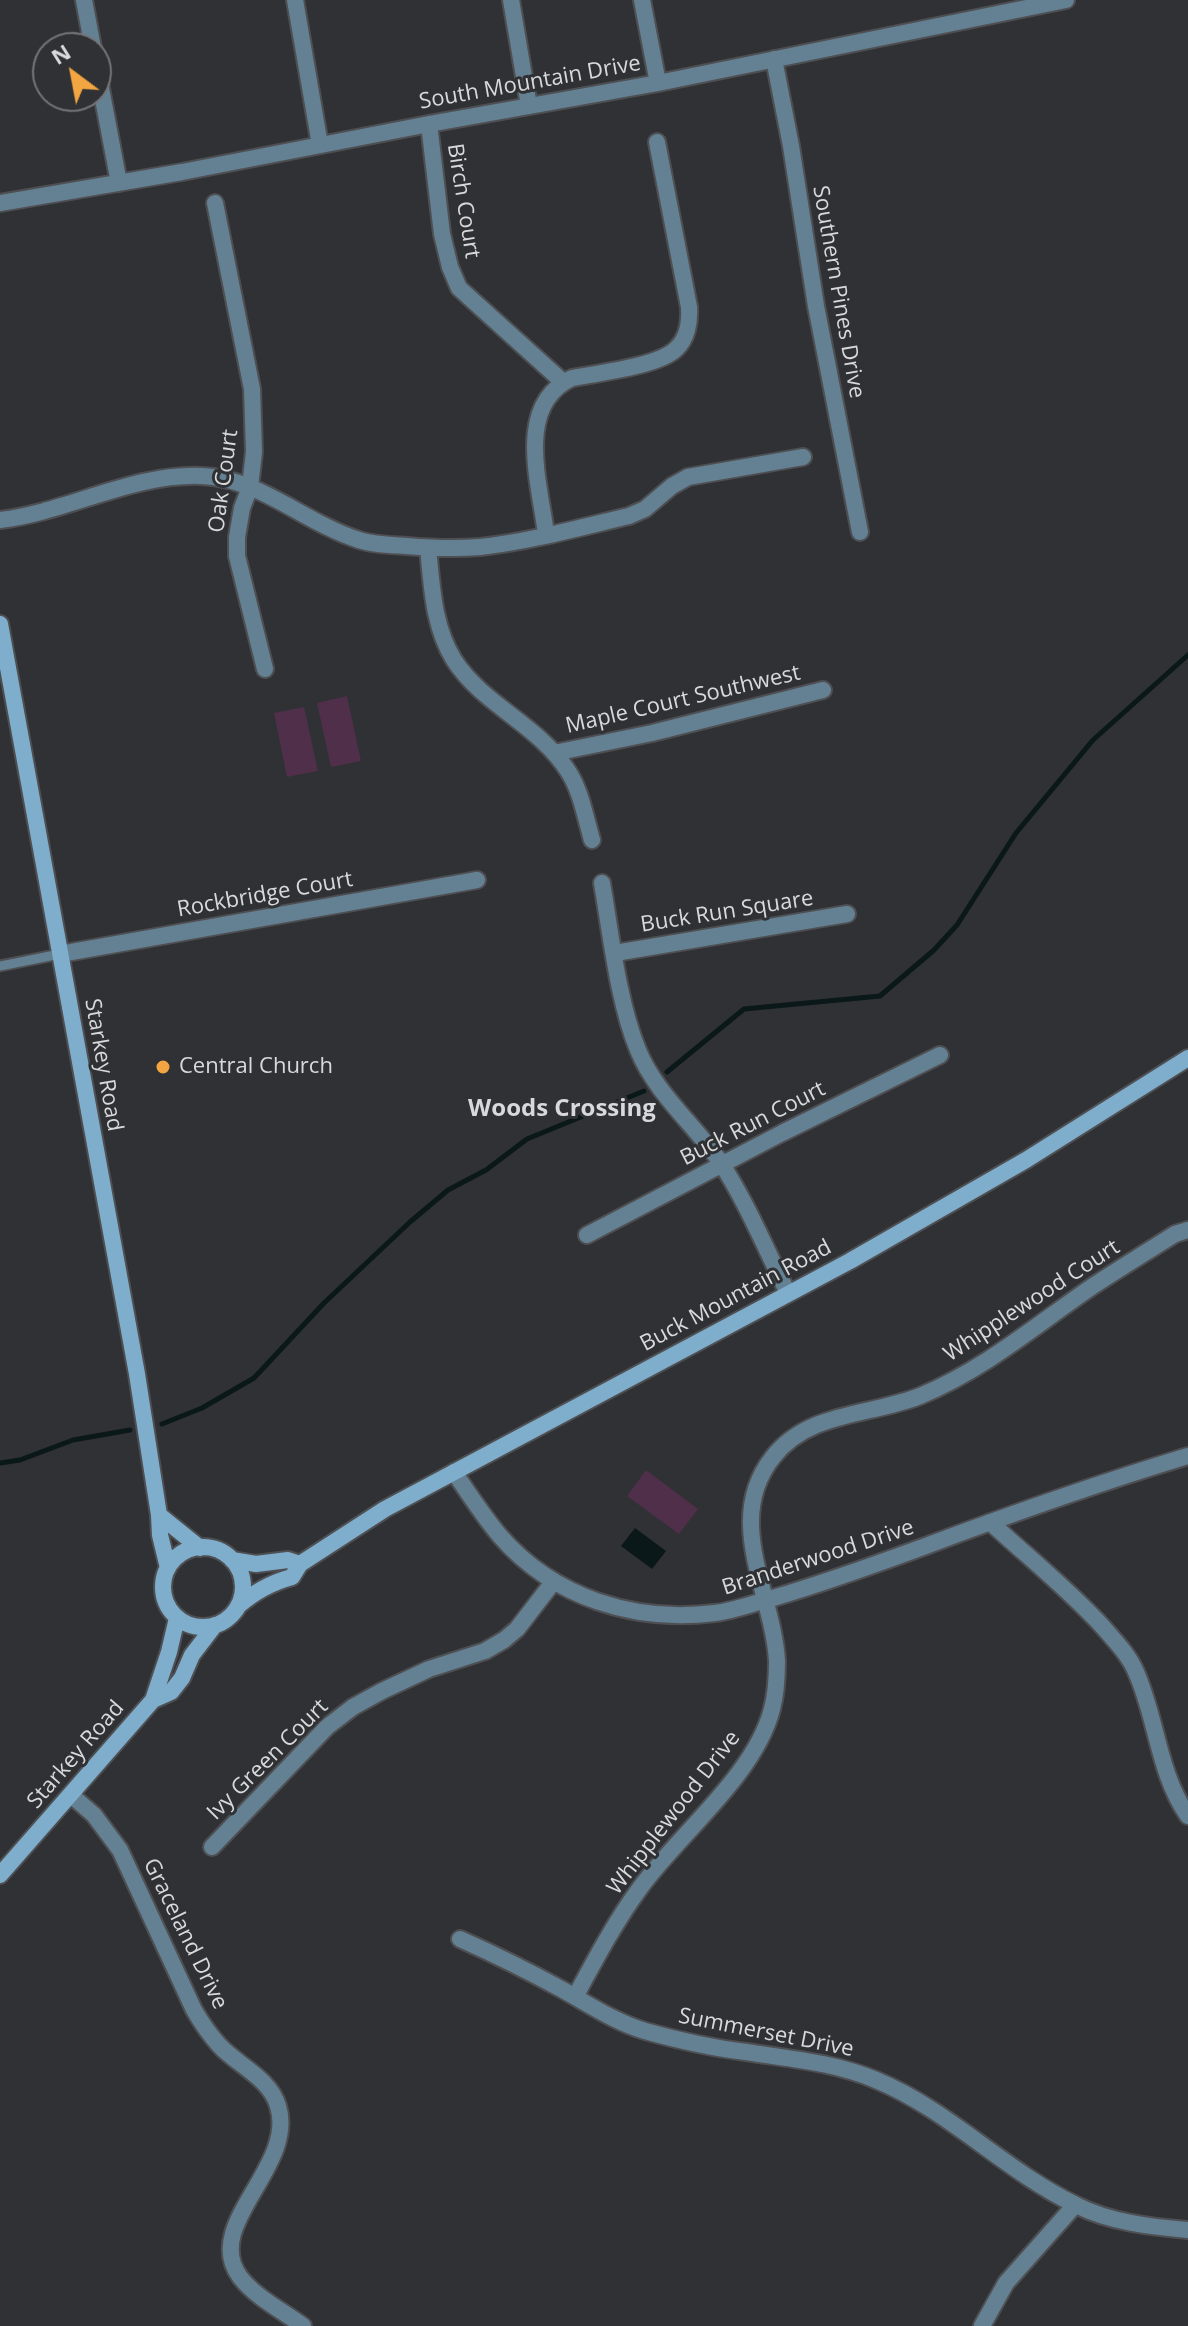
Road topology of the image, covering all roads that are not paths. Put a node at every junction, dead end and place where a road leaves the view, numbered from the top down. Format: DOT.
graph roads {
  1 [pos="84,0"];
  2 [pos="295,0"];
  3 [pos="511,0"];
  4 [pos="642,0"];
  5 [pos="1066,0"];
  6 [pos="90,32"];
  7 [pos="774,59"];
  8 [pos="658,83"];
  9 [pos="529,106"];
  10 [pos="106,112"];
  11 [pos="429,124"];
  12 [pos="657,142"];
  13 [pos="320,145"];
  14 [pos="119,183"];
  15 [pos="0,203"];
  16 [pos="215,203"];
  17 [pos="563,382"];
  18 [pos="803,457"];
  19 [pos="250,487"];
  20 [pos="0,520"];
  21 [pos="860,532"];
  22 [pos="546,534"];
  23 [pos="428,548"];
  24 [pos="0,624"];
  25 [pos="265,669"];
  26 [pos="823,690"];
  27 [pos="554,753"];
  28 [pos="592,840"];
  29 [pos="477,880"];
  30 [pos="602,883"];
  31 [pos="847,914"];
  32 [pos="615,953"];
  33 [pos="60,954"];
  34 [pos="0,966"];
  35 [pos="940,1055"];
  36 [pos="1188,1058"];
  37 [pos="722,1164"];
  38 [pos="1188,1230"];
  39 [pos="587,1235"];
  40 [pos="788,1293"];
  41 [pos="1188,1456"];
  42 [pos="454,1472"];
  43 [pos="159,1515"];
  44 [pos="990,1522"];
  45 [pos="200,1548"];
  46 [pos="232,1560"];
  47 [pos="300,1564"];
  48 [pos="168,1568"];
  49 [pos="554,1581"];
  50 [pos="764,1600"];
  51 [pos="238,1606"];
  52 [pos="177,1618"];
  53 [pos="215,1625"];
  54 [pos="153,1700"];
  55 [pos="71,1795"];
  56 [pos="1188,1816"];
  57 [pos="212,1847"];
  58 [pos="0,1875"];
  59 [pos="460,1939"];
  60 [pos="575,1997"];
  61 [pos="1075,2205"];
  62 [pos="1188,2230"];
  63 [pos="303,2326"];
  64 [pos="982,2326"];
  1 -- 6 [label="street"];
  2 -- 13 [label="street"];
  3 -- 9 [label="street"];
  4 -- 8 [label="street"];
  5 -- 7 [label="street, South Mountain Drive"];
  7 -- 8 [label="street, South Mountain Drive"];
  7 -- 21 [label="street, Southern Pines Drive"];
  8 -- 9 [label="street, South Mountain Drive"];
  9 -- 11 [label="street, South Mountain Drive"];
  10 -- 14 [label="street"];
  11 -- 13 [label="street, South Mountain Drive"];
  11 -- 17 [label="street, Birch Court"];
  12 -- 17 [label="street"];
  13 -- 14 [label="street, South Mountain Drive"];
  14 -- 15 [label="street, South Mountain Drive"];
  16 -- 19 [label="street, Oak Court"];
  17 -- 22 [label="street"];
  18 -- 22 [label="street"];
  19 -- 20 [label="street"];
  19 -- 23 [label="street"];
  19 -- 25 [label="street, Oak Court"];
  22 -- 23 [label="street"];
  23 -- 27 [label="street"];
  24 -- 33 [label="main road, Starkey Road"];
  26 -- 27 [label="street, Maple Court Southwest"];
  27 -- 28 [label="street"];
  29 -- 33 [label="street, Rockbridge Court"];
  30 -- 32 [label="street"];
  31 -- 32 [label="street, Buck Run Square"];
  32 -- 37 [label="street"];
  33 -- 34 [label="lane"];
  33 -- 43 [label="main road, Starkey Road"];
  35 -- 37 [label="street, Buck Run Court"];
  36 -- 40 [label="main road, Buck Mountain Road"];
  37 -- 39 [label="street, Buck Run Court"];
  37 -- 40 [label="street"];
  38 -- 50 [label="street, Whipplewood Court"];
  40 -- 42 [label="main road, Buck Mountain Road"];
  41 -- 44 [label="street, Branderwood Drive"];
  42 -- 47 [label="main road, Buck Mountain Road"];
  42 -- 49 [label="street, Branderwood Drive"];
  43 -- 45 [label="main road"];
  43 -- 48 [label="main road, Starkey Road"];
  44 -- 50 [label="street, Branderwood Drive"];
  44 -- 56 [label="street"];
  45 -- 46 [label="main road"];
  45 -- 48 [label="main road"];
  46 -- 47 [label="main road"];
  46 -- 51 [label="main road"];
  47 -- 51 [label="main road, Buck Mountain Road"];
  48 -- 52 [label="main road"];
  49 -- 50 [label="street, Branderwood Drive"];
  49 -- 57 [label="street, Ivy Green Court"];
  50 -- 60 [label="street, Whipplewood Drive"];
  51 -- 53 [label="main road"];
  52 -- 53 [label="main road"];
  52 -- 54 [label="main road, Starkey Road"];
  53 -- 54 [label="main road, Starkey Road"];
  54 -- 55 [label="main road, Starkey Road"];
  55 -- 58 [label="main road, Starkey Road"];
  55 -- 63 [label="street, Graceland Drive"];
  59 -- 60 [label="street, Summerset Drive"];
  60 -- 61 [label="street, Summerset Drive"];
  61 -- 62 [label="street, Summerset Drive"];
  61 -- 64 [label="street"];
}
